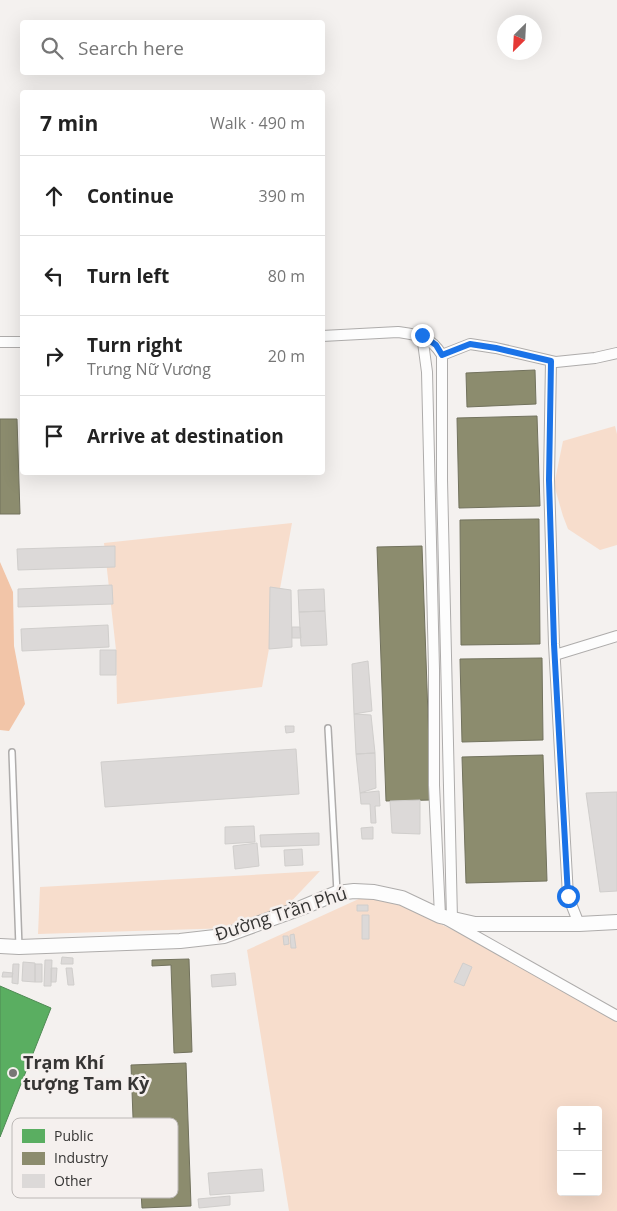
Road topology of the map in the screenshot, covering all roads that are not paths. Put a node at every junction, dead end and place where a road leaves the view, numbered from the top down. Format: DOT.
graph roads {
  1 [pos="422,335"];
  2 [pos="325,336"];
  3 [pos="0,342"];
  4 [pos="20,342"];
  5 [pos="617,353"];
  6 [pos="442,355"];
  7 [pos="551,361"];
  8 [pos="617,636"];
  9 [pos="555,655"];
  10 [pos="328,728"];
  11 [pos="12,752"];
  12 [pos="337,893"];
  13 [pos="446,918"];
  14 [pos="617,922"];
  15 [pos="580,924"];
  16 [pos="0,946"];
  17 [pos="19,947"];
  18 [pos="617,1016"];
  1 -- 2 [label="street"];
  1 -- 6 [label="street"];
  1 -- 13 [label="street"];
  3 -- 4 [label="street"];
  5 -- 7 [label="street"];
  6 -- 7 [label="street"];
  6 -- 13 [label="street"];
  7 -- 9 [label="street"];
  8 -- 9 [label="street"];
  9 -- 15 [label="street"];
  10 -- 12 [label="lane"];
  11 -- 17 [label="lane"];
  12 -- 13 [label="main road, Đường Trần Phú"];
  12 -- 17 [label="main road, Đường Trần Phú"];
  13 -- 15 [label="main road, Đường Trần Phú"];
  13 -- 18 [label="street"];
  14 -- 15 [label="main road, Đường Trần Phú"];
  16 -- 17 [label="main road, Đường Trần Phú"];
}
